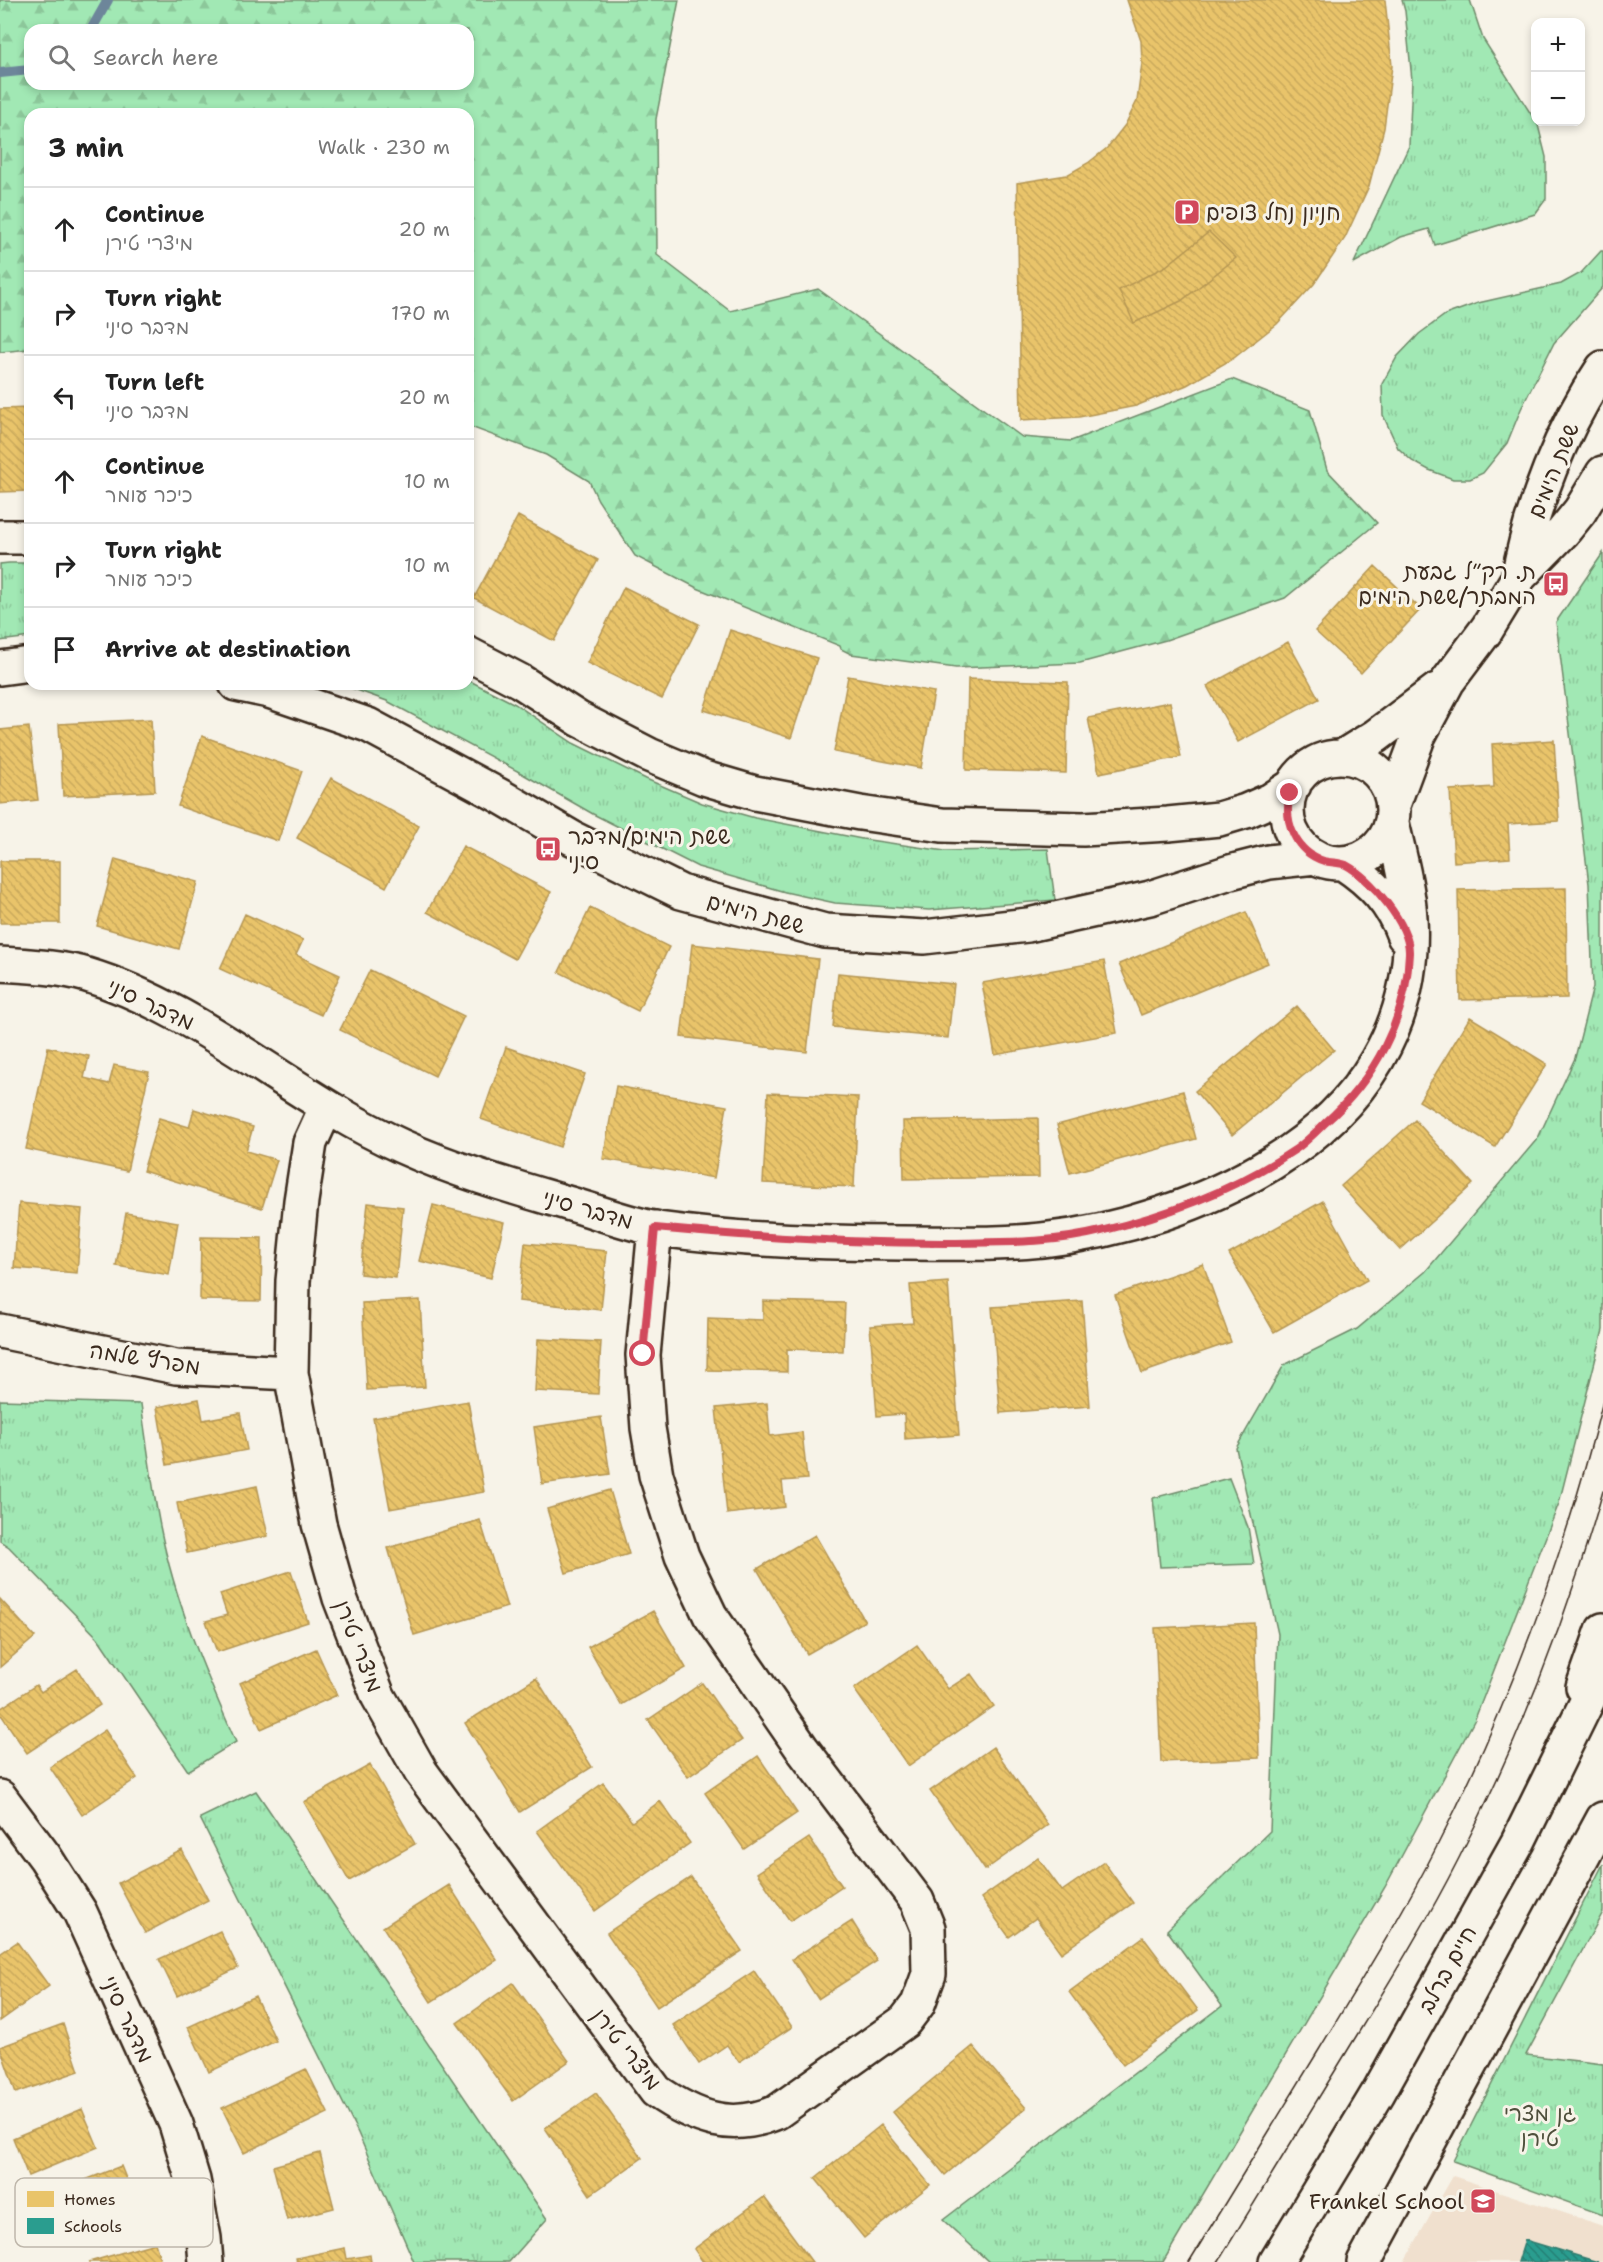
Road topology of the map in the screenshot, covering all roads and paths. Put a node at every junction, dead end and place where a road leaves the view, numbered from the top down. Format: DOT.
graph roads {
  1 [pos="1603,368"];
  2 [pos="1603,473"];
  3 [pos="0,537"];
  4 [pos="24,537"];
  5 [pos="1518,578"];
  6 [pos="474,657"];
  7 [pos="24,665"];
  8 [pos="0,668"];
  9 [pos="1448,681"];
  10 [pos="264,690"];
  11 [pos="1342,757"];
  12 [pos="1294,785"];
  13 [pos="1393,814"];
  14 [pos="1329,860"];
  15 [pos="1409,949"];
  16 [pos="0,964"];
  17 [pos="326,1108"];
  18 [pos="655,1228"];
  19 [pos="0,1331"];
  20 [pos="291,1373"];
  21 [pos="1603,1630"];
  22 [pos="1603,1669"];
  23 [pos="1554,1768"];
  24 [pos="0,1797"];
  25 [pos="1603,1819"];
  26 [pos="192,2178"];
  27 [pos="205,2247"];
  28 [pos="206,2262"];
  29 [pos="1276,2262"];
  30 [pos="1364,2262"];
  1 -- 5 [label="main road, ששת הימים"];
  2 -- 5 [label="main road, ששת הימים"];
  3 -- 4 [label="main road"];
  5 -- 9 [label="main road, ששת הימים"];
  6 -- 12 [label="main road"];
  7 -- 8 [label="main road"];
  9 -- 11 [label="main road, ששת הימים"];
  9 -- 13 [label="main road, ששת הימים"];
  10 -- 14 [label="main road, ששת הימים"];
  11 -- 12 [label="main road"];
  11 -- 13 [label="main road"];
  12 -- 14 [label="main road"];
  13 -- 14 [label="main road"];
  13 -- 15 [label="main road, מדבר סיני"];
  14 -- 15 [label="main road"];
  15 -- 18 [label="main road, מדבר סיני"];
  16 -- 17 [label="main road, מדבר סיני"];
  17 -- 18 [label="main road, מדבר סיני"];
  17 -- 20 [label="main road, מיצרי טירן"];
  18 -- 20 [label="main road, מיצרי טירן"];
  19 -- 20 [label="main road, מפרץ שלמה"];
  21 -- 23 [label="main road"];
  22 -- 23 [label="main road, חיים ברלב"];
  23 -- 29 [label="main road, חיים ברלב"];
  24 -- 26 [label="main road, מדבר סיני"];
  25 -- 30 [label="main road"];
  27 -- 28 [label="main road, מדבר סיני"];
}
